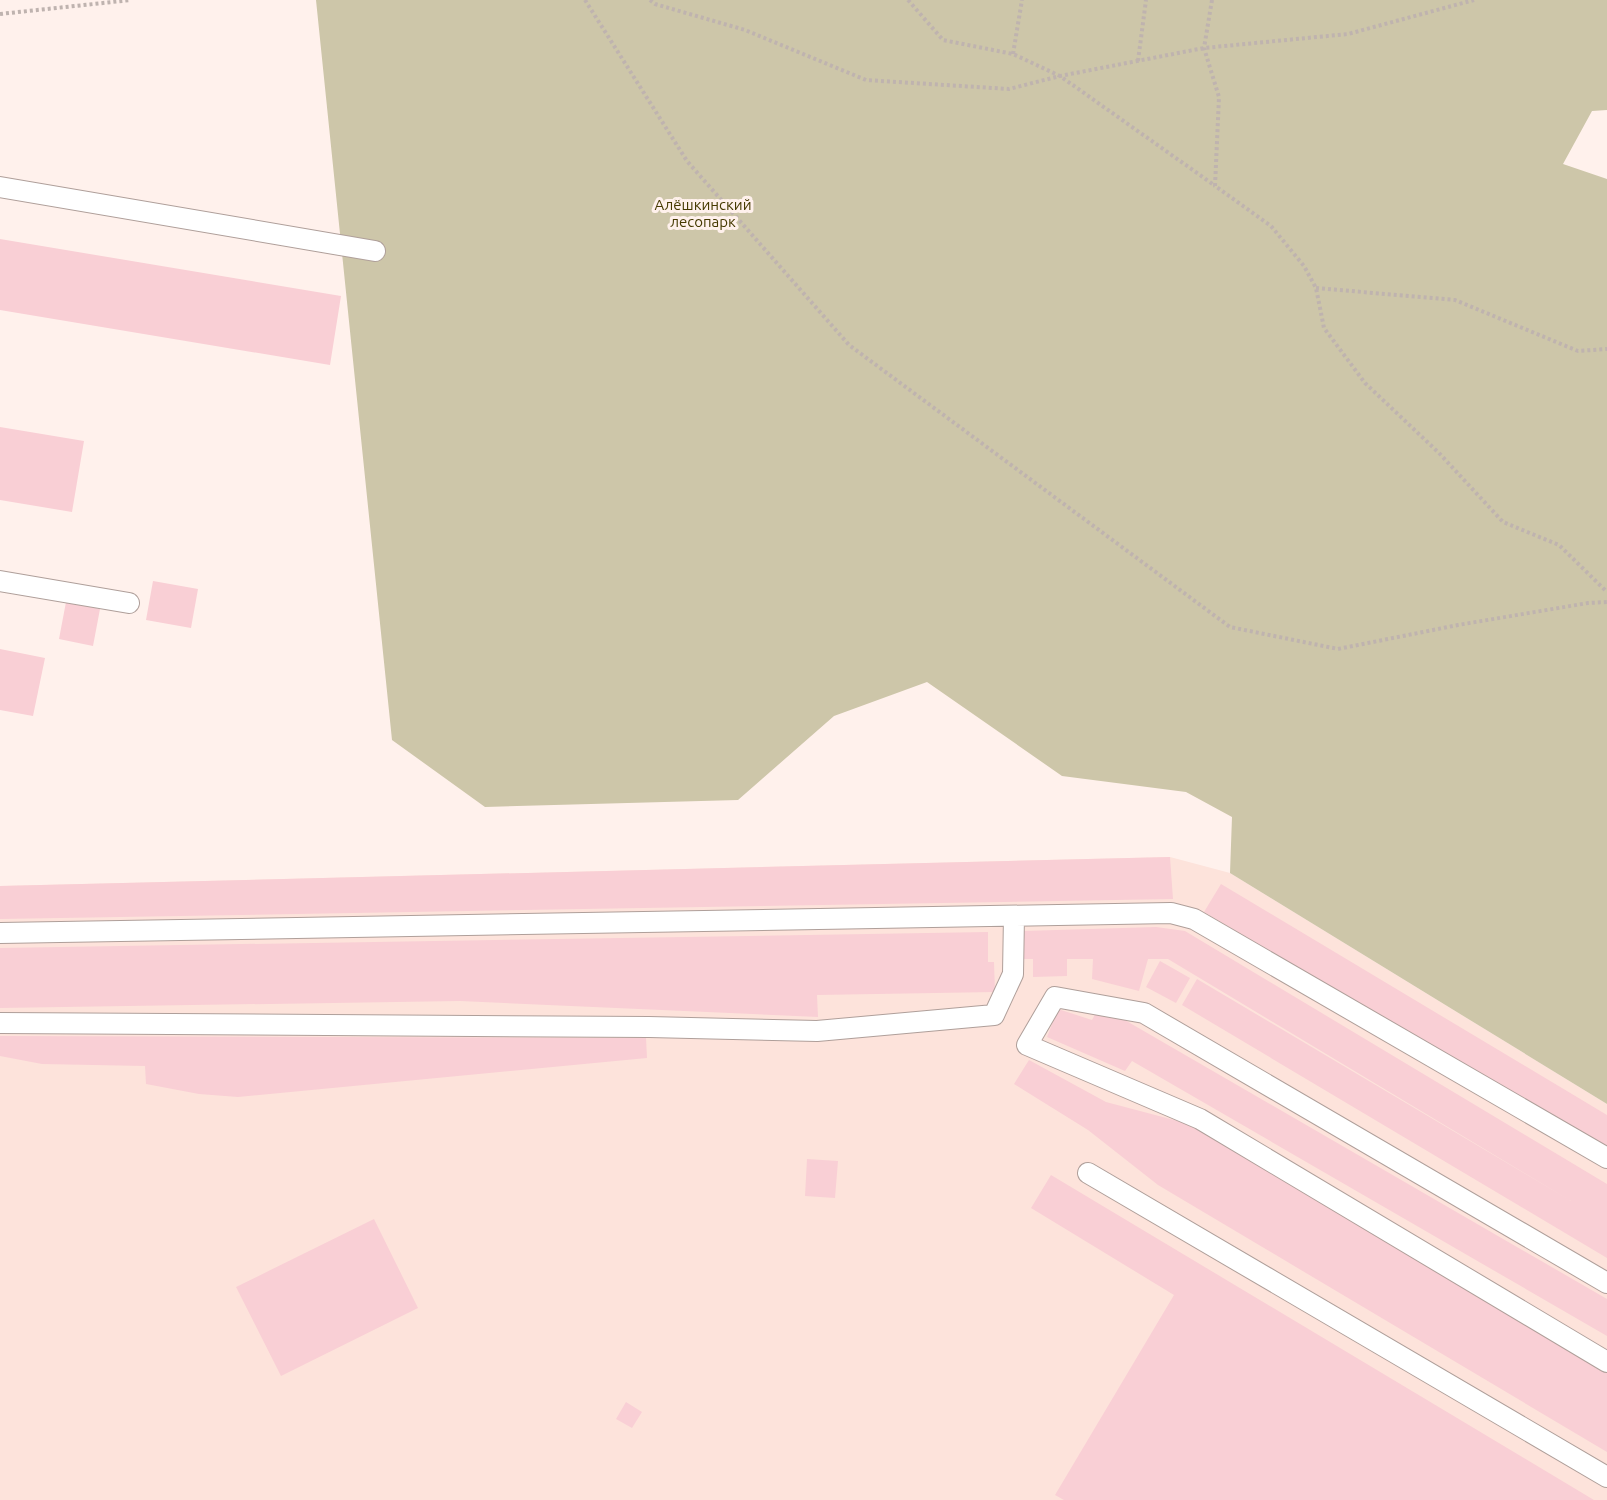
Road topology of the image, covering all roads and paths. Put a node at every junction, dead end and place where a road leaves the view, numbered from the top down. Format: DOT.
graph roads {
  1 [pos="131,0"];
  2 [pos="585,0"];
  3 [pos="650,0"];
  4 [pos="908,0"];
  5 [pos="1022,0"];
  6 [pos="1146,0"];
  7 [pos="1212,0"];
  8 [pos="1474,0"];
  9 [pos="0,14"];
  10 [pos="1203,48"];
  11 [pos="1013,54"];
  12 [pos="1138,61"];
  13 [pos="1060,76"];
  14 [pos="1215,186"];
  15 [pos="0,187"];
  16 [pos="375,251"];
  17 [pos="1316,288"];
  18 [pos="1607,349"];
  19 [pos="0,580"];
  20 [pos="1607,592"];
  21 [pos="1607,602"];
  22 [pos="129,603"];
  23 [pos="1014,916"];
  24 [pos="0,933"];
  25 [pos="0,1023"];
  26 [pos="1607,1158"];
  27 [pos="1088,1173"];
  28 [pos="1607,1283"];
  29 [pos="1607,1362"];
  30 [pos="1607,1477"];
  1 -- 9 [label="path"];
  2 -- 21 [label="path"];
  3 -- 13 [label="path"];
  4 -- 11 [label="path"];
  5 -- 11 [label="path"];
  6 -- 12 [label="path"];
  7 -- 10 [label="path"];
  8 -- 10 [label="path"];
  10 -- 12 [label="path"];
  10 -- 14 [label="path"];
  11 -- 13 [label="path"];
  12 -- 13 [label="path"];
  13 -- 14 [label="path"];
  14 -- 17 [label="path"];
  15 -- 16 [label="lane"];
  17 -- 18 [label="path"];
  17 -- 20 [label="path"];
  19 -- 22 [label="lane"];
  23 -- 24 [label="lane"];
  23 -- 25 [label="lane"];
  23 -- 26 [label="lane"];
  27 -- 30 [label="lane"];
  28 -- 29 [label="lane"];
}
